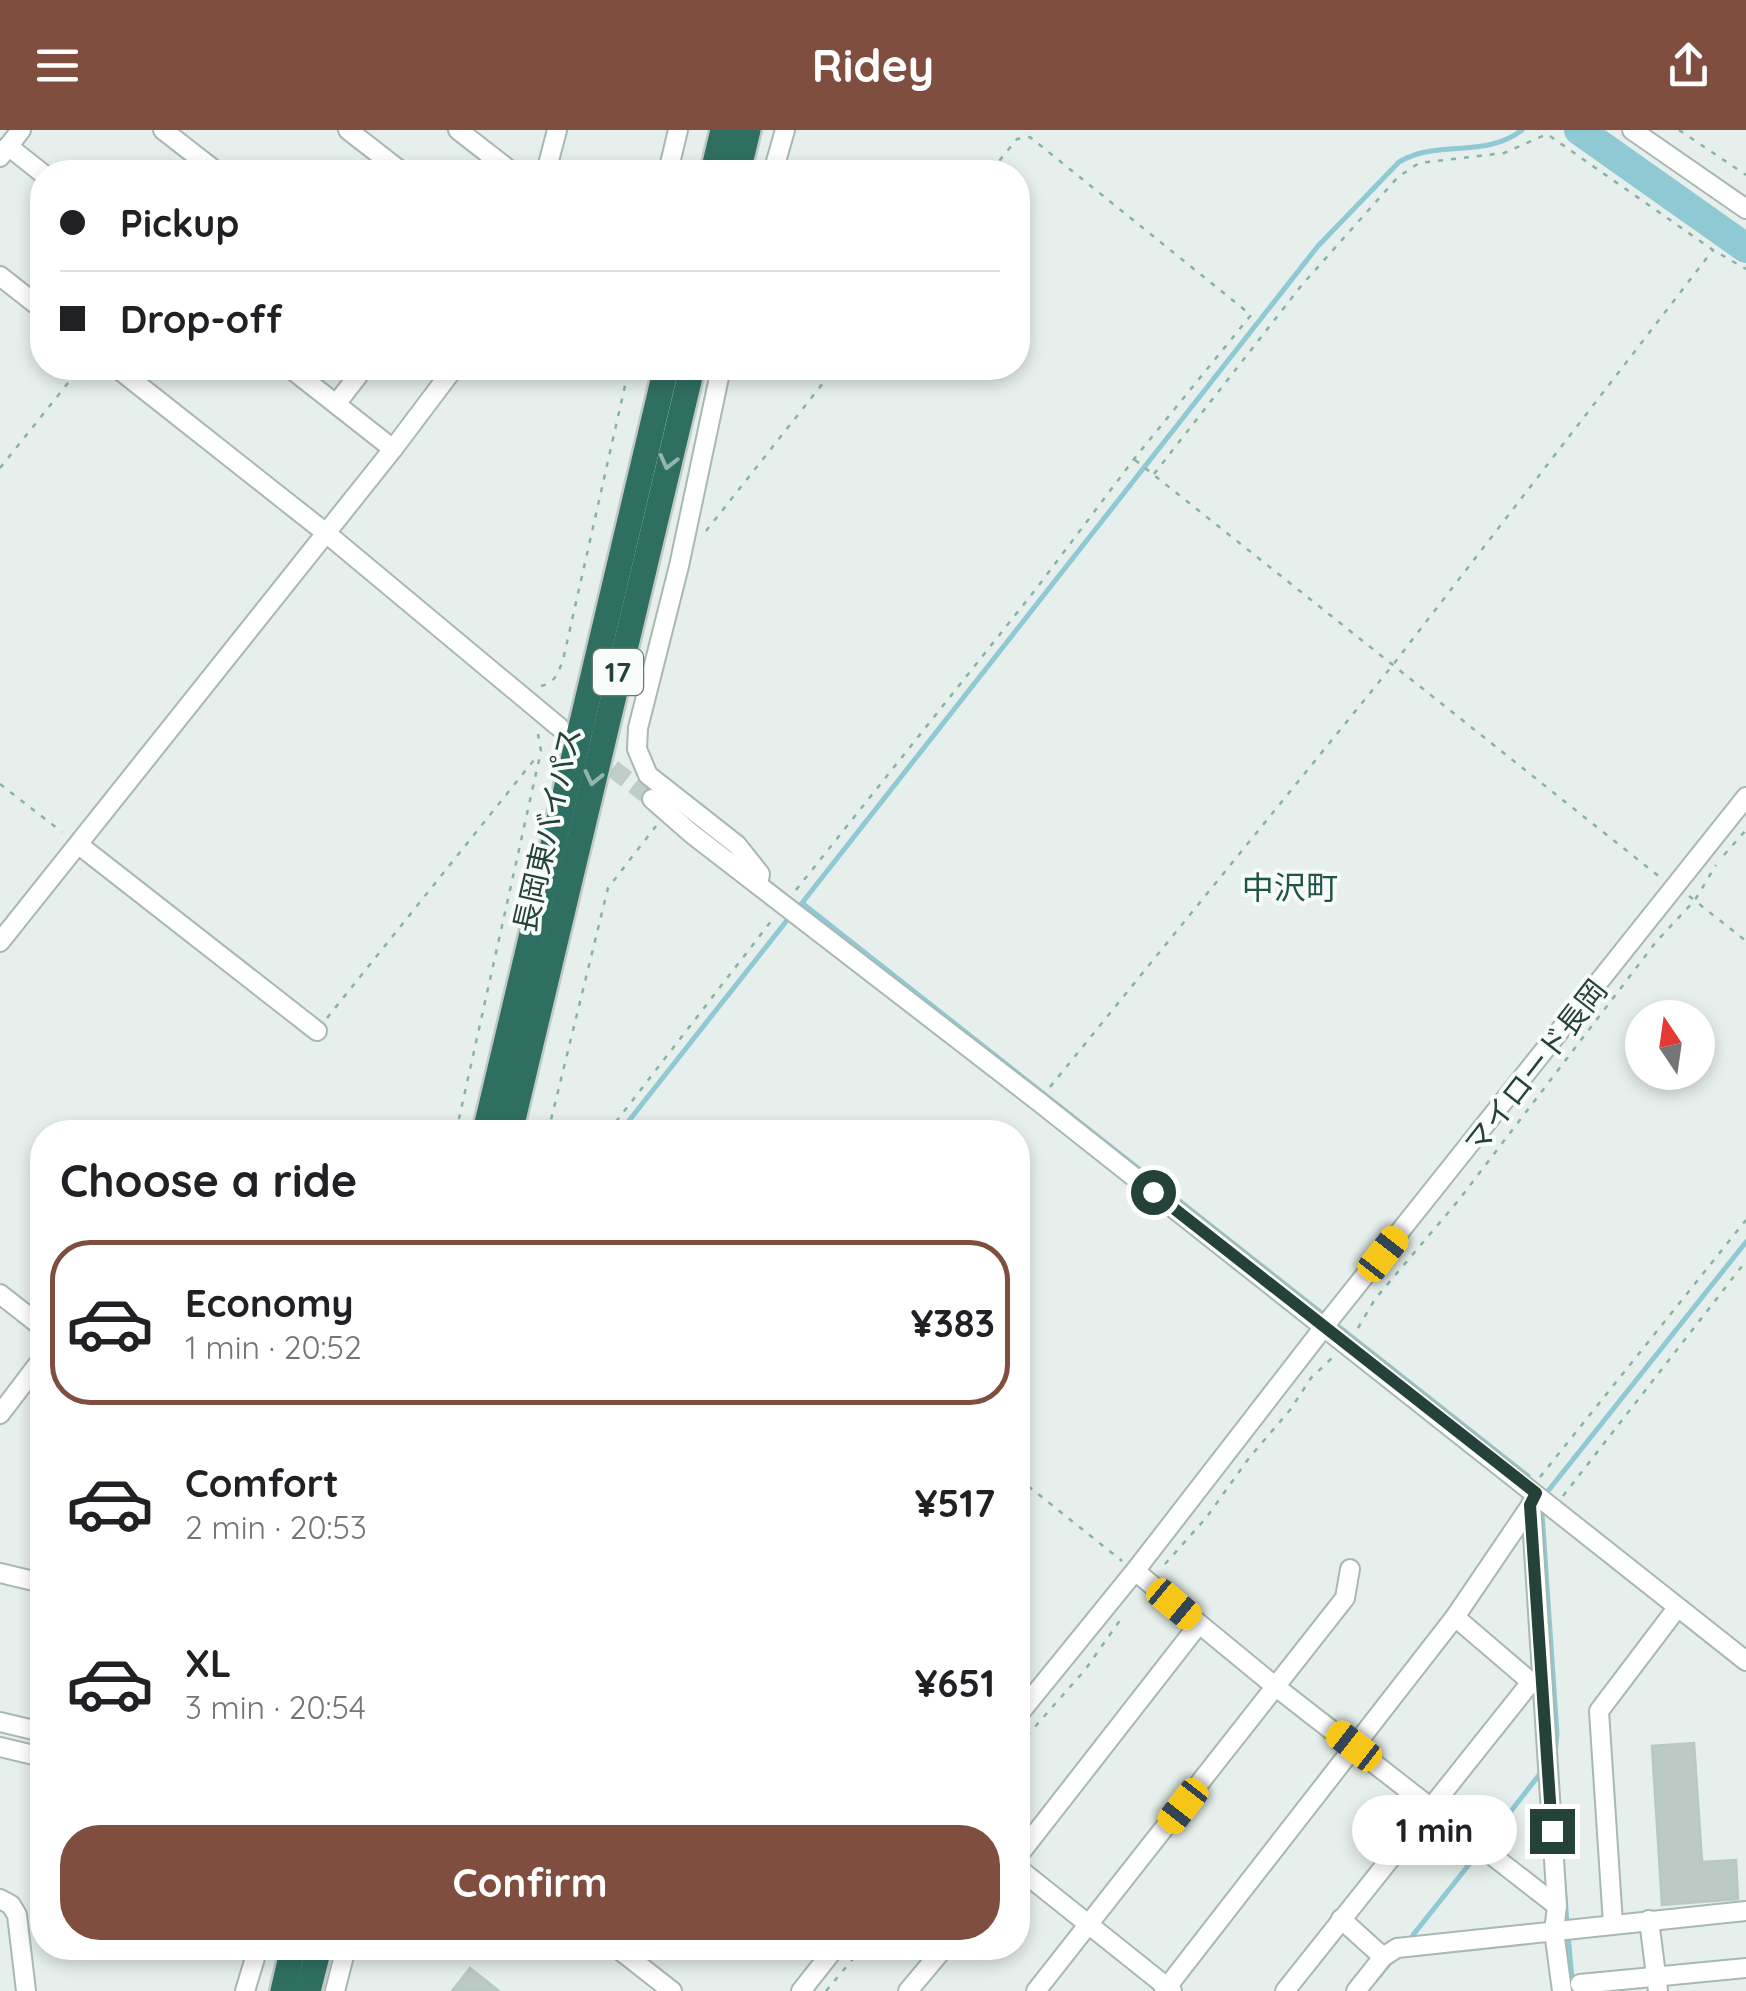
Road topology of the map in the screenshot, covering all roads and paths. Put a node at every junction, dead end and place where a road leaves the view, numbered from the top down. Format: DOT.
graph roads {
  1 [pos="21,130"];
  2 [pos="163,130"];
  3 [pos="348,130"];
  4 [pos="458,130"];
  5 [pos="557,130"];
  6 [pos="678,130"];
  7 [pos="723,130"];
  8 [pos="748,130"];
  9 [pos="784,130"];
  10 [pos="1632,130"];
  11 [pos="1679,130"];
  12 [pos="4,152"];
  13 [pos="202,160"];
  14 [pos="387,160"];
  15 [pos="497,160"];
  16 [pos="549,160"];
  17 [pos="671,160"];
  18 [pos="716,160"];
  19 [pos="741,160"];
  20 [pos="777,160"];
  21 [pos="1000,160"];
  22 [pos="30,166"];
  23 [pos="1746,175"];
  24 [pos="1746,210"];
  25 [pos="1712,250"];
  26 [pos="1746,269"];
  27 [pos="0,276"];
  28 [pos="30,300"];
  29 [pos="70,380"];
  30 [pos="132,380"];
  31 [pos="305,380"];
  32 [pos="355,380"];
  33 [pos="445,380"];
  34 [pos="626,380"];
  35 [pos="663,380"];
  36 [pos="689,380"];
  37 [pos="718,380"];
  38 [pos="826,380"];
  39 [pos="336,404"];
  40 [pos="393,449"];
  41 [pos="1135,460"];
  42 [pos="0,468"];
  43 [pos="1154,474"];
  44 [pos="326,533"];
  45 [pos="703,536"];
  46 [pos="600,648"];
  47 [pos="1392,666"];
  48 [pos="530,685"];
  49 [pos="534,726"];
  50 [pos="559,727"];
  51 [pos="541,751"];
  52 [pos="0,784"];
  53 [pos="1746,797"];
  54 [pos="652,799"];
  55 [pos="665,824"];
  56 [pos="1746,830"];
  57 [pos="79,845"];
  58 [pos="758,885"];
  59 [pos="1675,886"];
  60 [pos="1695,900"];
  61 [pos="785,904"];
  62 [pos="1746,941"];
  63 [pos="0,942"];
  64 [pos="547,978"];
  65 [pos="317,1031"];
  66 [pos="1047,1090"];
  67 [pos="459,1120"];
  68 [pos="472,1120"];
  69 [pos="489,1120"];
  70 [pos="513,1120"];
  71 [pos="522,1120"];
  72 [pos="551,1120"];
  73 [pos="617,1120"];
  74 [pos="1746,1220"];
  75 [pos="1746,1260"];
  76 [pos="0,1294"];
  77 [pos="30,1318"];
  78 [pos="1329,1322"];
  79 [pos="1357,1330"];
  80 [pos="1334,1356"];
  81 [pos="30,1374"];
  82 [pos="0,1414"];
  83 [pos="1030,1488"];
  84 [pos="1532,1496"];
  85 [pos="1553,1509"];
  86 [pos="1350,1568"];
  87 [pos="1159,1570"];
  88 [pos="1135,1571"];
  89 [pos="0,1573"];
  90 [pos="30,1580"];
  91 [pos="1677,1608"];
  92 [pos="1127,1610"];
  93 [pos="1455,1617"];
  94 [pos="1199,1624"];
  95 [pos="1746,1661"];
  96 [pos="1537,1682"];
  97 [pos="1276,1687"];
  98 [pos="1030,1701"];
  99 [pos="0,1722"];
  100 [pos="30,1729"];
  101 [pos="1030,1732"];
  102 [pos="1354,1746"];
  103 [pos="0,1747"];
  104 [pos="30,1754"];
  105 [pos="1432,1808"];
  106 [pos="1030,1841"];
  107 [pos="1030,1877"];
  108 [pos="0,1899"];
  109 [pos="1557,1906"];
  110 [pos="1746,1911"];
  111 [pos="1341,1919"];
  112 [pos="1649,1920"];
  113 [pos="1090,1924"];
  114 [pos="1613,1924"];
  115 [pos="1554,1931"];
  116 [pos="1383,1958"];
  117 [pos="289,1960"];
  118 [pos="315,1960"];
  119 [pos="343,1960"];
  120 [pos="632,1960"];
  121 [pos="825,1960"];
  122 [pos="852,1960"];
  123 [pos="934,1960"];
  124 [pos="1746,1968"];
  125 [pos="1657,1984"];
  126 [pos="1571,1987"];
  127 [pos="1168,1990"];
  128 [pos="26,1991"];
  129 [pos="282,1991"];
  130 [pos="308,1991"];
  131 [pos="335,1991"];
  132 [pos="672,1991"];
  133 [pos="801,1991"];
  134 [pos="826,1991"];
  135 [pos="908,1991"];
  136 [pos="1036,1991"];
  137 [pos="1284,1991"];
  138 [pos="1356,1991"];
  1 -- 12 [label="street"];
  2 -- 13 [label="street"];
  3 -- 14 [label="street"];
  4 -- 15 [label="street"];
  5 -- 16 [label="street"];
  6 -- 17 [label="street"];
  7 -- 18 [label="highway"];
  8 -- 19 [label="highway"];
  9 -- 20 [label="street"];
  10 -- 24 [label="street"];
  11 -- 23 [label="path"];
  12 -- 22 [label="street"];
  21 -- 41 [label="path"];
  25 -- 26 [label="path"];
  25 -- 43 [label="path"];
  25 -- 47 [label="path"];
  27 -- 28 [label="street"];
  29 -- 42 [label="path"];
  30 -- 44 [label="street"];
  31 -- 39 [label="street"];
  32 -- 39 [label="street"];
  33 -- 40 [label="street"];
  34 -- 48 [label="path"];
  35 -- 46 [label="highway, 長岡東バイパス / 17"];
  36 -- 64 [label="highway, 長岡東バイパス / 17, one-way"];
  37 -- 58 [label="street"];
  38 -- 45 [label="path"];
  39 -- 40 [label="street"];
  40 -- 44 [label="street"];
  41 -- 43 [label="path"];
  41 -- 61 [label="path"];
  43 -- 47 [label="path"];
  44 -- 50 [label="street"];
  44 -- 57 [label="street"];
  46 -- 68 [label="highway, 17"];
  46 -- 69 [label="highway, 長岡東バイパス / 17"];
  47 -- 59 [label="path"];
  47 -- 66 [label="path"];
  49 -- 51 [label="path"];
  51 -- 65 [label="path"];
  51 -- 67 [label="path"];
  52 -- 57 [label="path"];
  53 -- 59 [label="street"];
  54 -- 58 [label="street"];
  55 -- 72 [label="path"];
  56 -- 60 [label="path, マイロード長岡"];
  57 -- 63 [label="street"];
  57 -- 65 [label="street"];
  58 -- 61 [label="street"];
  59 -- 60 [label="path"];
  59 -- 78 [label="street"];
  60 -- 62 [label="path"];
  60 -- 79 [label="path, マイロード長岡"];
  61 -- 73 [label="path"];
  61 -- 78 [label="street"];
  64 -- 70 [label="highway, 長岡東バイパス / 17"];
  64 -- 71 [label="highway, 17"];
  74 -- 84 [label="path"];
  75 -- 85 [label="path"];
  76 -- 77 [label="street"];
  78 -- 84 [label="street"];
  78 -- 88 [label="street"];
  80 -- 87 [label="path"];
  81 -- 82 [label="street"];
  83 -- 88 [label="path"];
  84 -- 85 [label="street"];
  84 -- 93 [label="street"];
  84 -- 96 [label="street"];
  85 -- 91 [label="street"];
  86 -- 97 [label="street"];
  88 -- 94 [label="street"];
  88 -- 98 [label="street"];
  89 -- 90 [label="street"];
  91 -- 95 [label="street"];
  91 -- 114 [label="street"];
  92 -- 101 [label="path"];
  93 -- 96 [label="street"];
  93 -- 102 [label="street"];
  94 -- 97 [label="street"];
  94 -- 106 [label="street"];
  96 -- 105 [label="street"];
  96 -- 109 [label="street"];
  97 -- 102 [label="street"];
  97 -- 113 [label="street"];
  99 -- 100 [label="street"];
  102 -- 105 [label="street"];
  102 -- 127 [label="street"];
  103 -- 104 [label="street"];
  105 -- 109 [label="street"];
  105 -- 111 [label="street"];
  107 -- 113 [label="street"];
  108 -- 128 [label="street"];
  109 -- 115 [label="street"];
  110 -- 112 [label="street"];
  111 -- 116 [label="street"];
  111 -- 137 [label="street"];
  112 -- 114 [label="street"];
  112 -- 125 [label="street"];
  113 -- 127 [label="street"];
  113 -- 136 [label="street"];
  114 -- 115 [label="street"];
  115 -- 116 [label="street"];
  115 -- 126 [label="street"];
  116 -- 138 [label="street"];
  117 -- 129 [label="highway"];
  118 -- 130 [label="highway"];
  119 -- 131 [label="street"];
  120 -- 132 [label="street"];
  121 -- 133 [label="street"];
  122 -- 134 [label="path"];
  123 -- 135 [label="street"];
  124 -- 125 [label="street"];
  125 -- 126 [label="street"];
}
